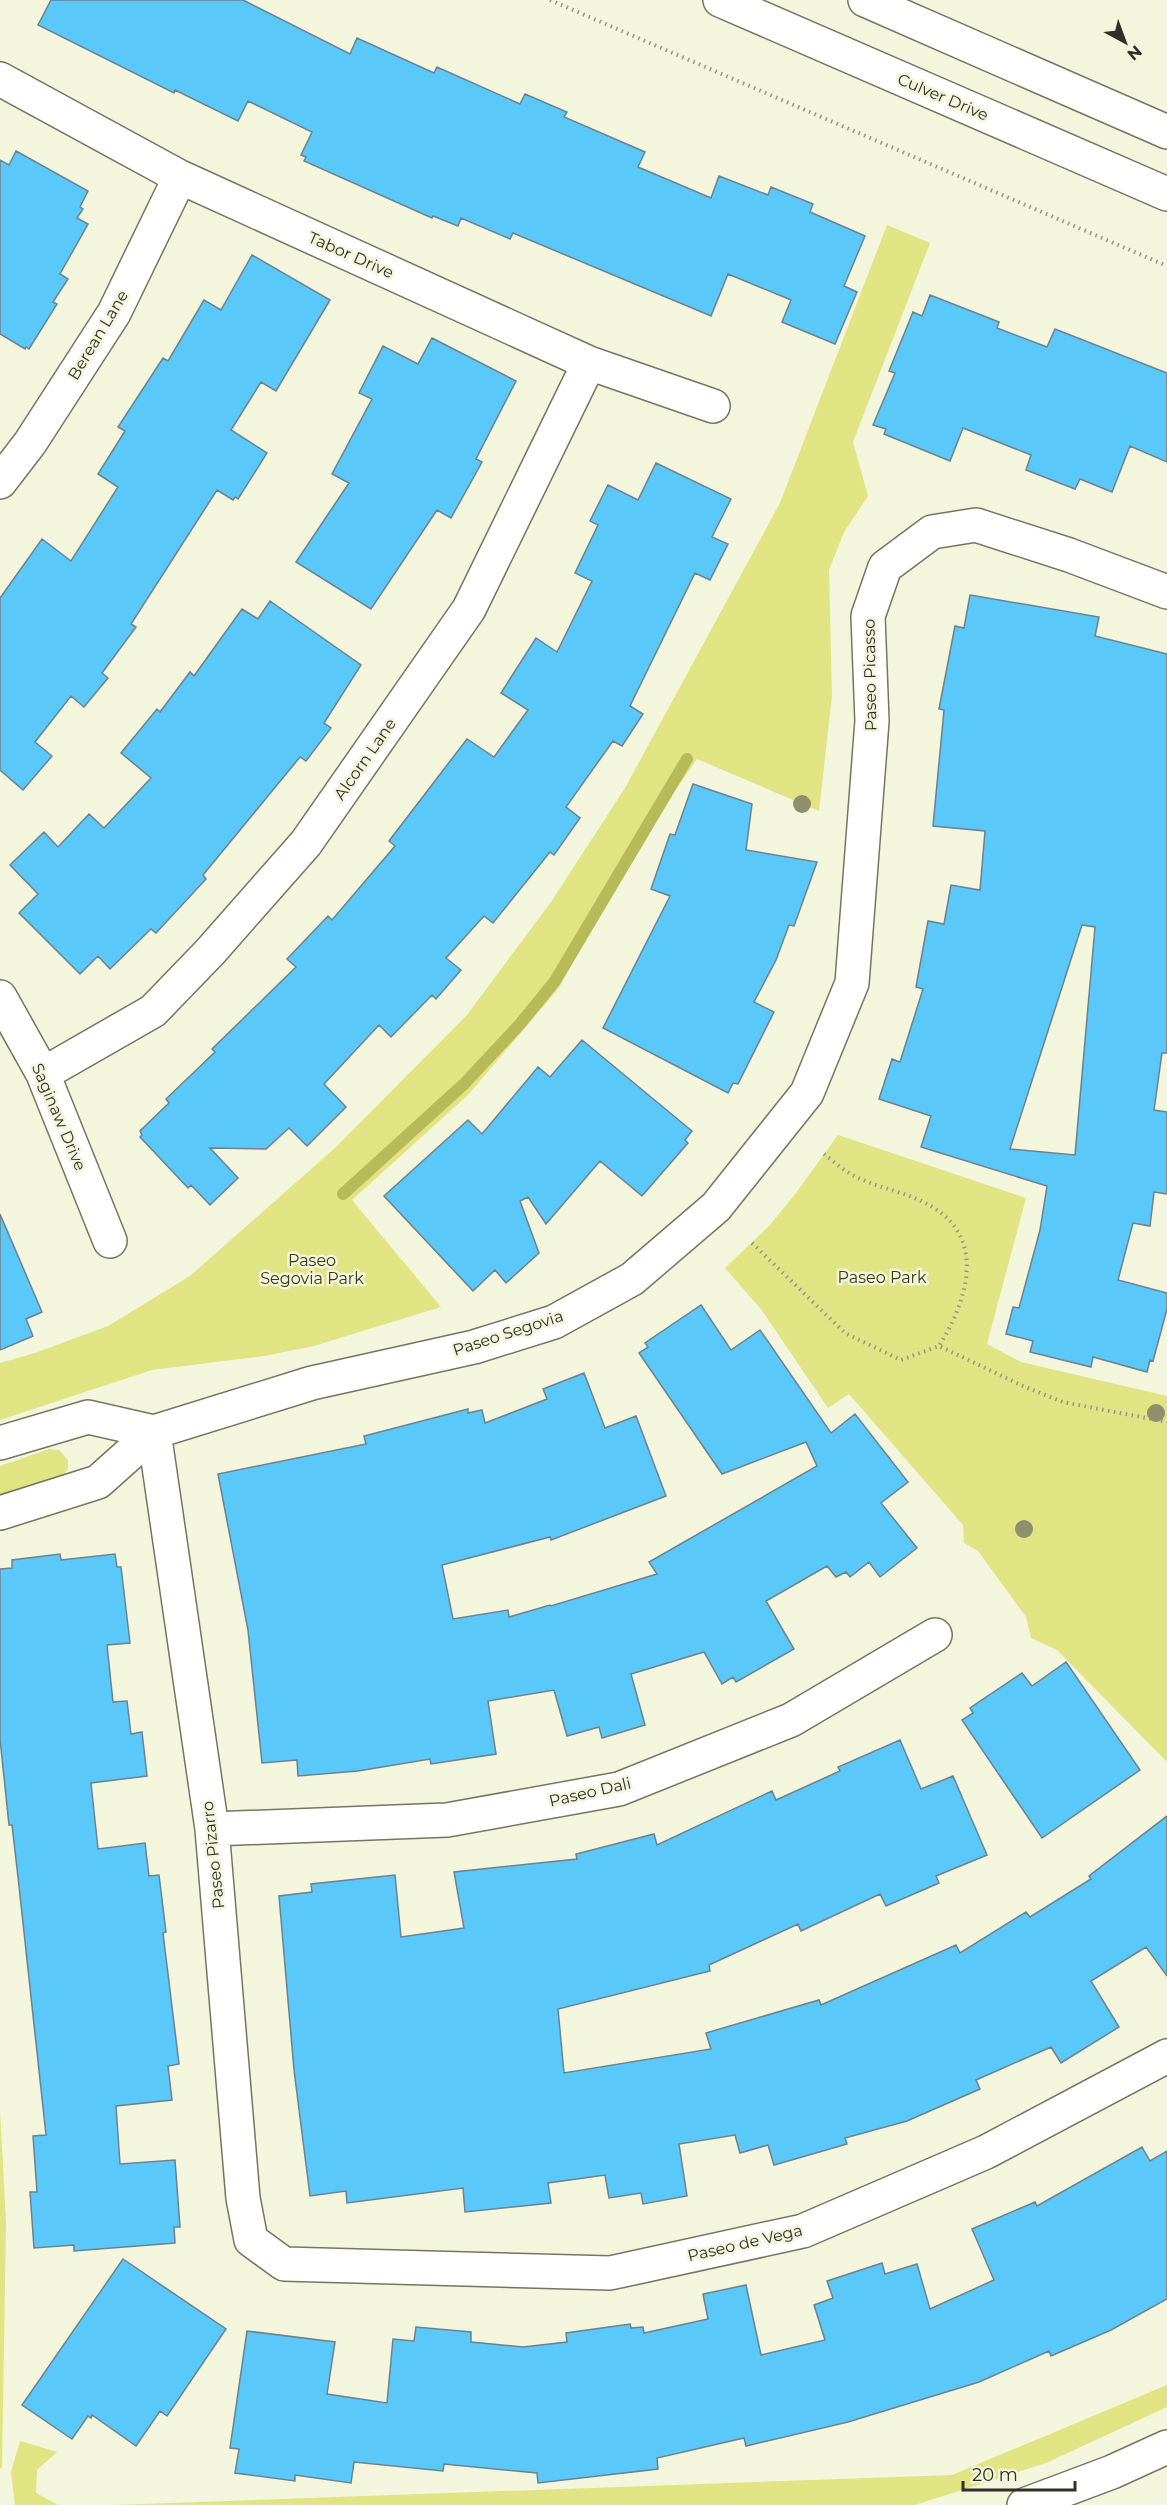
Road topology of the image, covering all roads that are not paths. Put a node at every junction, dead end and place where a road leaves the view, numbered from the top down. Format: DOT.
graph roads {
  1 [pos="720,0"];
  2 [pos="865,0"];
  3 [pos="0,79"];
  4 [pos="1167,132"];
  5 [pos="180,177"];
  6 [pos="1167,194"];
  7 [pos="589,363"];
  8 [pos="713,406"];
  9 [pos="0,482"];
  10 [pos="1167,592"];
  11 [pos="852,983"];
  12 [pos="0,997"];
  13 [pos="43,1074"];
  14 [pos="110,1241"];
  15 [pos="154,1432"];
  16 [pos="0,1443"];
  17 [pos="0,1513"];
  18 [pos="935,1635"];
  19 [pos="212,1828"];
  20 [pos="1167,2056"];
  21 [pos="284,2264"];
  22 [pos="1167,2447"];
  23 [pos="1024,2505"];
  1 -- 6 [label="street, Culver Drive"];
  2 -- 4 [label="street"];
  3 -- 5 [label="street, Tabor Drive"];
  5 -- 7 [label="street, Tabor Drive"];
  5 -- 9 [label="street, Berean Lane"];
  7 -- 8 [label="street, Tabor Drive"];
  7 -- 13 [label="street, Alcorn Lane"];
  10 -- 11 [label="street, Paseo Picasso"];
  11 -- 15 [label="street, Paseo Segovia"];
  12 -- 13 [label="street, Saginaw Drive"];
  13 -- 14 [label="street, Saginaw Drive"];
  15 -- 16 [label="street"];
  15 -- 17 [label="street, Paseo Segovia"];
  15 -- 19 [label="street, Paseo Pizarro"];
  18 -- 19 [label="street, Paseo Dali"];
  19 -- 21 [label="street, Paseo Pizarro"];
  20 -- 21 [label="street, Paseo de Vega"];
  22 -- 23 [label="street"];
}
